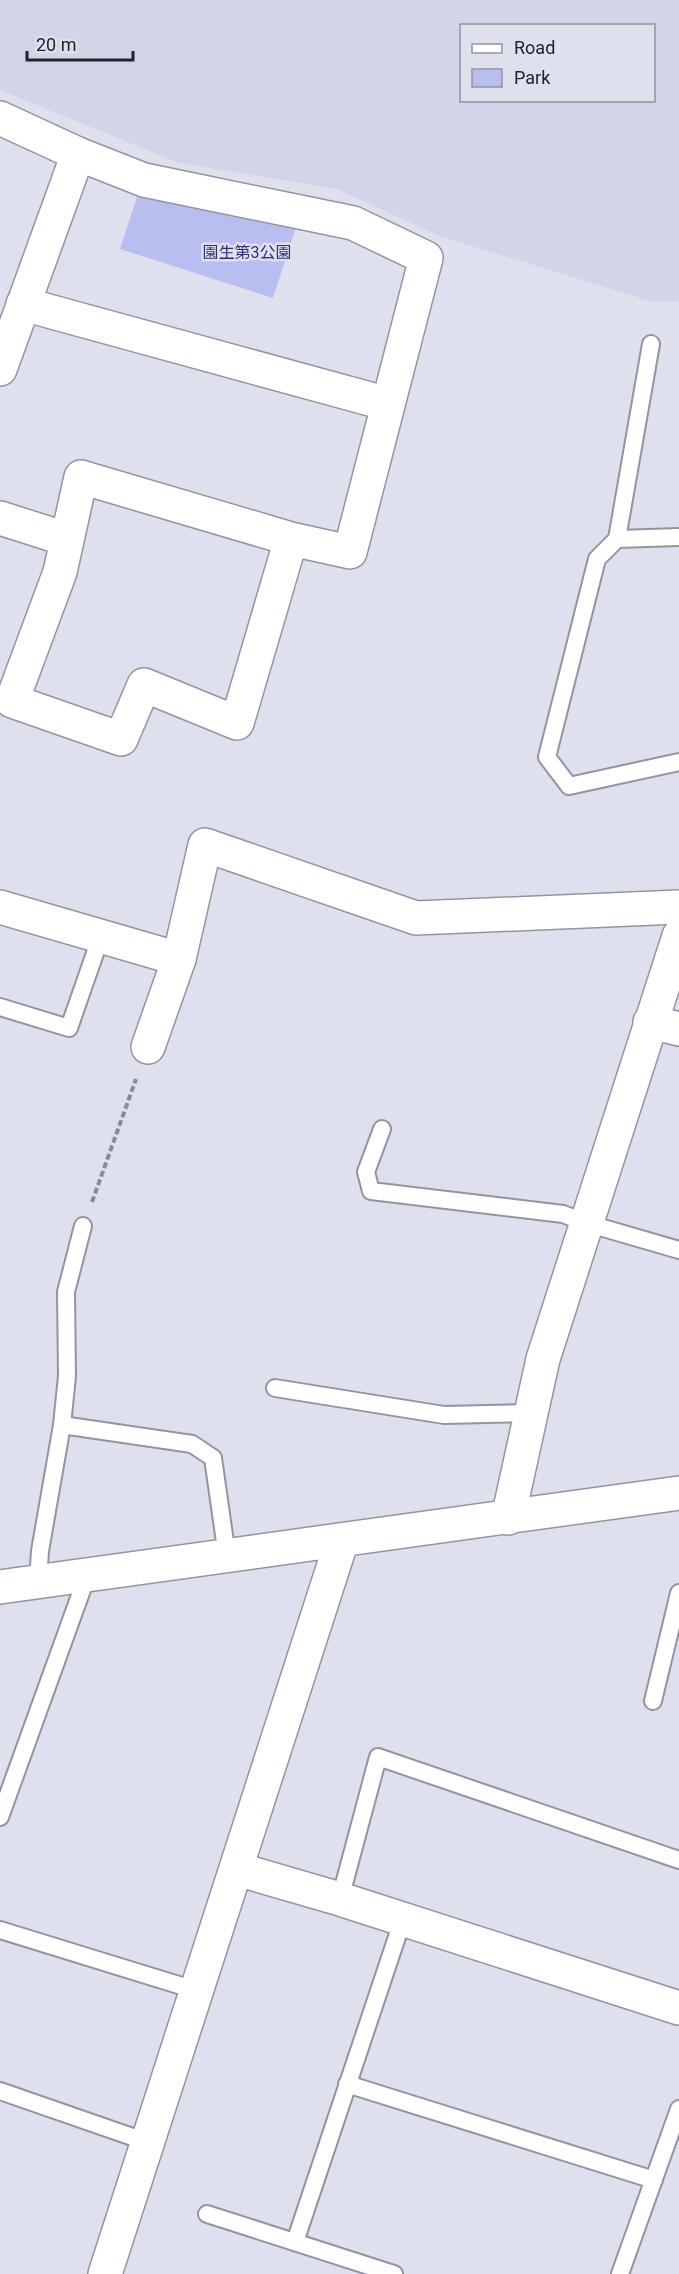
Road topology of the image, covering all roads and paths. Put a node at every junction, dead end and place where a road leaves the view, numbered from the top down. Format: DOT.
graph roads {
  1 [pos="0,118"];
  2 [pos="78,154"];
  3 [pos="23,304"];
  4 [pos="651,344"];
  5 [pos="0,369"];
  6 [pos="388,404"];
  7 [pos="0,518"];
  8 [pos="679,537"];
  9 [pos="66,539"];
  10 [pos="291,539"];
  11 [pos="617,539"];
  12 [pos="679,762"];
  13 [pos="0,907"];
  14 [pos="679,907"];
  15 [pos="101,936"];
  16 [pos="679,936"];
  17 [pos="179,959"];
  18 [pos="0,1007"];
  19 [pos="665,1026"];
  20 [pos="148,1047"];
  21 [pos="382,1129"];
  22 [pos="586,1223"];
  23 [pos="83,1226"];
  24 [pos="679,1250"];
  25 [pos="275,1388"];
  26 [pos="531,1413"];
  27 [pos="62,1425"];
  28 [pos="679,1493"];
  29 [pos="508,1518"];
  30 [pos="342,1540"];
  31 [pos="227,1556"];
  32 [pos="87,1576"];
  33 [pos="38,1581"];
  34 [pos="0,1587"];
  35 [pos="679,1593"];
  36 [pos="653,1701"];
  37 [pos="0,1817"];
  38 [pos="679,1860"];
  39 [pos="237,1869"];
  40 [pos="340,1899"];
  41 [pos="403,1919"];
  42 [pos="0,1930"];
  43 [pos="198,1991"];
  44 [pos="679,2008"];
  45 [pos="347,2084"];
  46 [pos="0,2091"];
  47 [pos="679,2109"];
  48 [pos="147,2142"];
  49 [pos="654,2180"];
  50 [pos="207,2214"];
  51 [pos="295,2242"];
  52 [pos="105,2274"];
  53 [pos="394,2274"];
  54 [pos="620,2274"];
  1 -- 2 [label="street"];
  2 -- 3 [label="street"];
  2 -- 6 [label="street"];
  3 -- 5 [label="street"];
  3 -- 6 [label="street"];
  4 -- 11 [label="lane"];
  6 -- 10 [label="street"];
  7 -- 9 [label="street"];
  8 -- 11 [label="lane"];
  9 -- 10 [label="street"];
  9 -- 10 [label="street"];
  11 -- 12 [label="lane"];
  13 -- 15 [label="street"];
  14 -- 17 [label="street"];
  15 -- 17 [label="street"];
  15 -- 18 [label="lane"];
  16 -- 19 [label="street"];
  17 -- 20 [label="street"];
  19 -- 22 [label="street"];
  20 -- 23 [label="path"];
  21 -- 22 [label="lane"];
  22 -- 24 [label="lane"];
  22 -- 26 [label="street"];
  23 -- 27 [label="lane"];
  25 -- 26 [label="lane"];
  26 -- 29 [label="street"];
  27 -- 31 [label="lane"];
  27 -- 33 [label="lane"];
  28 -- 29 [label="street"];
  29 -- 30 [label="street"];
  30 -- 31 [label="street"];
  30 -- 39 [label="street"];
  31 -- 32 [label="street"];
  32 -- 33 [label="street"];
  32 -- 37 [label="lane"];
  33 -- 34 [label="street"];
  35 -- 36 [label="lane"];
  38 -- 40 [label="lane"];
  39 -- 40 [label="street"];
  39 -- 43 [label="street"];
  40 -- 41 [label="street"];
  41 -- 44 [label="street"];
  41 -- 45 [label="lane"];
  42 -- 43 [label="lane"];
  43 -- 48 [label="street"];
  45 -- 49 [label="lane"];
  45 -- 51 [label="lane"];
  46 -- 48 [label="lane"];
  47 -- 49 [label="lane"];
  48 -- 52 [label="street"];
  49 -- 54 [label="lane"];
  50 -- 51 [label="lane"];
  51 -- 53 [label="lane"];
}
